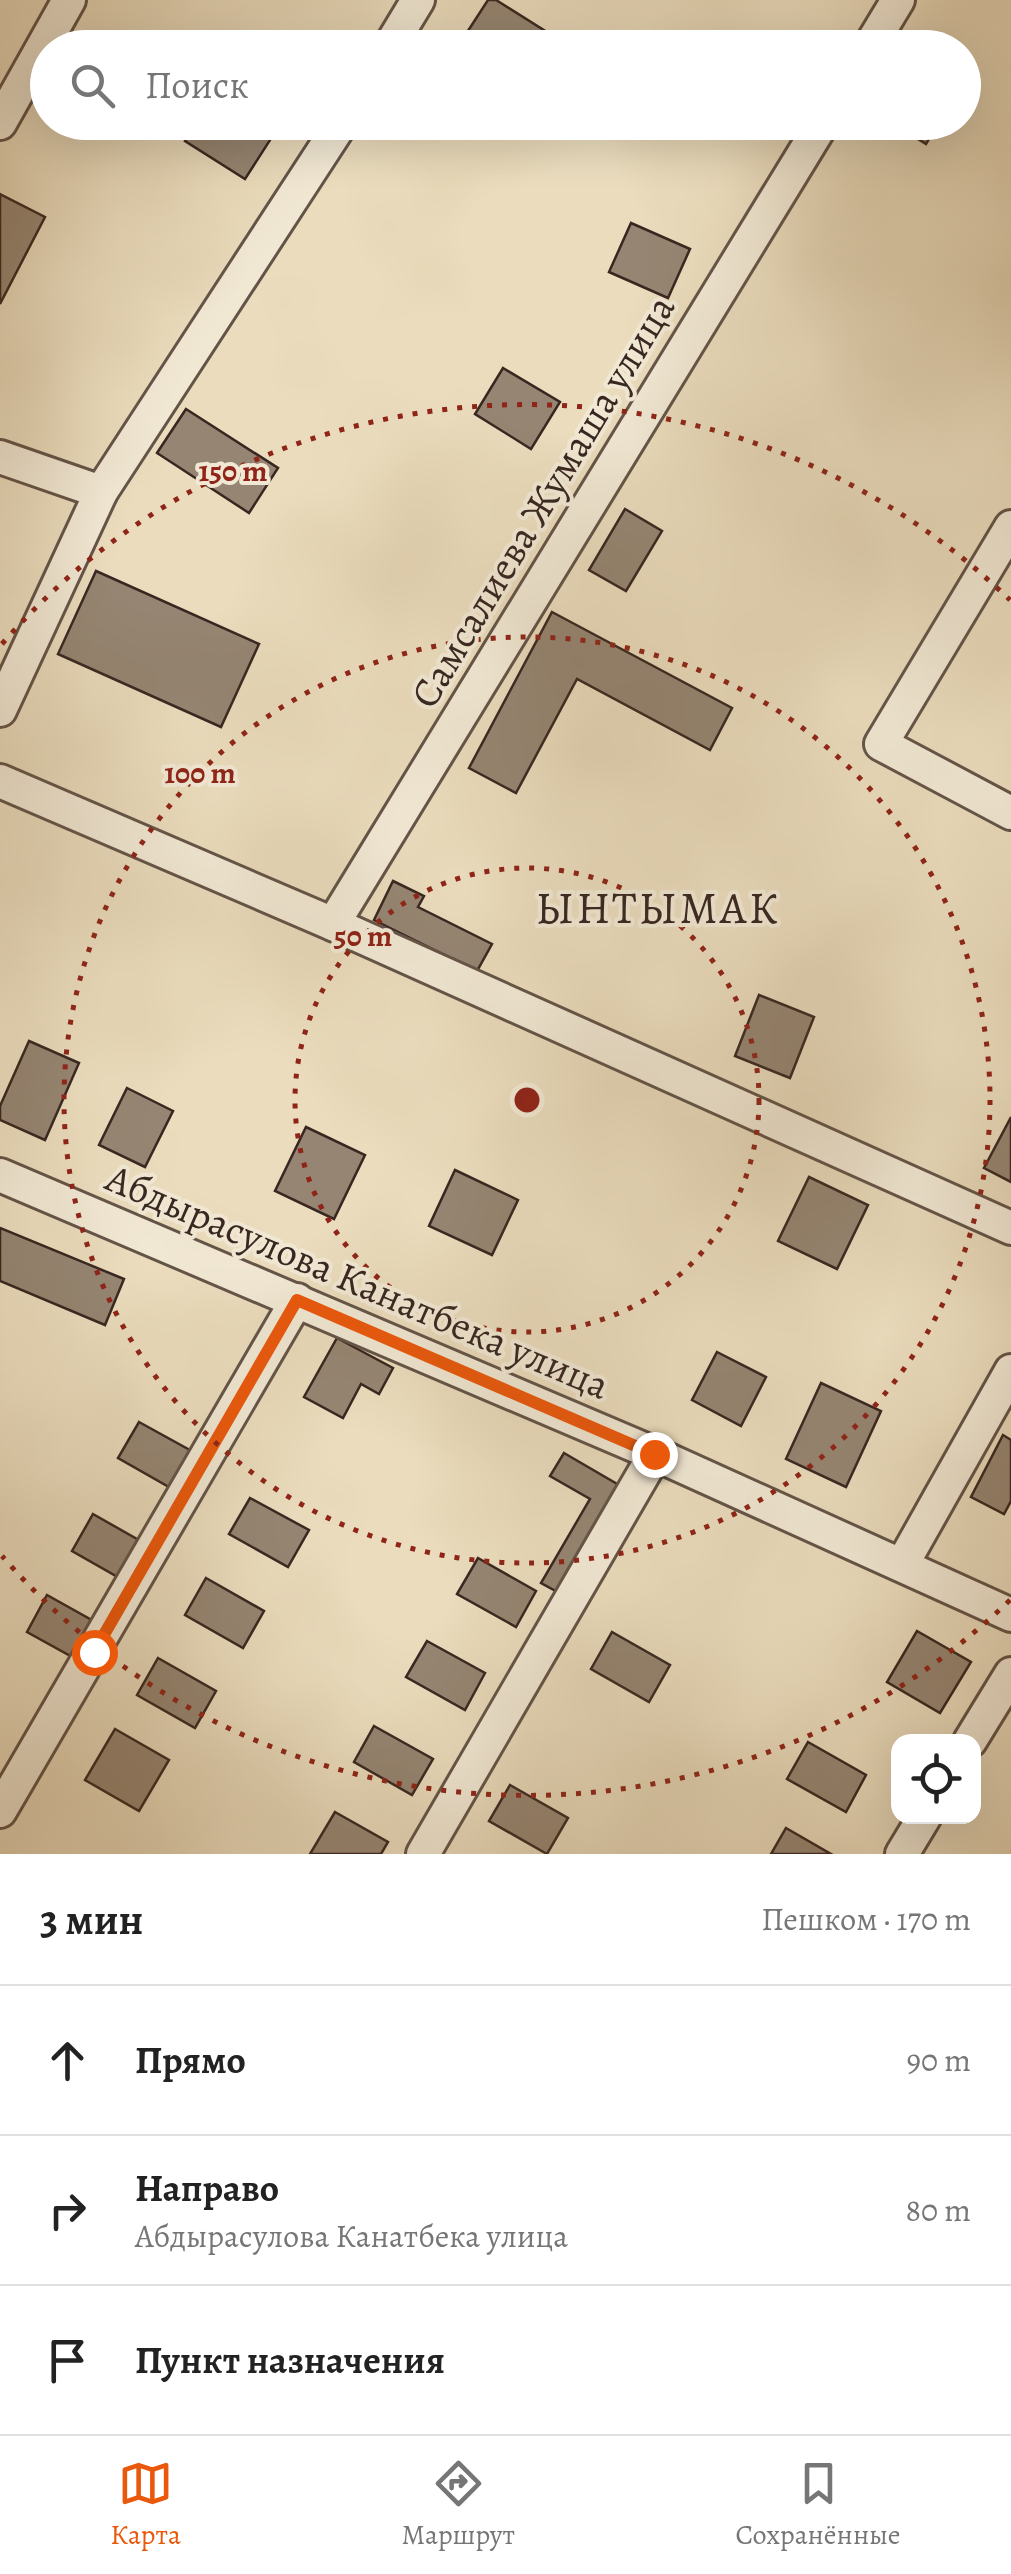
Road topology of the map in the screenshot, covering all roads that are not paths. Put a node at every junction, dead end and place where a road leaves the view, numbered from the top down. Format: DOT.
graph roads {
  1 [pos="69,0"];
  2 [pos="418,0"];
  3 [pos="898,0"];
  4 [pos="52,30"];
  5 [pos="400,30"];
  6 [pos="880,30"];
  7 [pos="30,69"];
  8 [pos="0,122"];
  9 [pos="330,140"];
  10 [pos="812,140"];
  11 [pos="0,457"];
  12 [pos="101,492"];
  13 [pos="1011,527"];
  14 [pos="0,710"];
  15 [pos="0,780"];
  16 [pos="1011,813"];
  17 [pos="333,924"];
  18 [pos="0,1175"];
  19 [pos="1011,1228"];
  20 [pos="297,1300"];
  21 [pos="1011,1371"];
  22 [pos="654,1454"];
  23 [pos="903,1563"];
  24 [pos="1011,1615"];
  25 [pos="1011,1674"];
  26 [pos="975,1734"];
  27 [pos="0,1810"];
  28 [pos="920,1824"];
  29 [pos="423,1854"];
  30 [pos="902,1854"];
  1 -- 4 [label="street"];
  2 -- 5 [label="street"];
  3 -- 6 [label="street"];
  7 -- 8 [label="street"];
  9 -- 12 [label="street"];
  10 -- 17 [label="street, Самсалиева Жумаша улица"];
  11 -- 12 [label="street"];
  12 -- 14 [label="street"];
  13 -- 16 [label="street"];
  15 -- 17 [label="street"];
  17 -- 19 [label="street"];
  18 -- 20 [label="street, Абдырасулова Канатбека улица"];
  20 -- 22 [label="street, Абдырасулова Канатбека улица"];
  20 -- 27 [label="street"];
  21 -- 23 [label="street"];
  22 -- 23 [label="street, Абдырасулова Канатбека улица"];
  22 -- 29 [label="street"];
  23 -- 24 [label="street, Абдырасулова Канатбека улица"];
  25 -- 26 [label="street"];
  28 -- 30 [label="street"];
}
